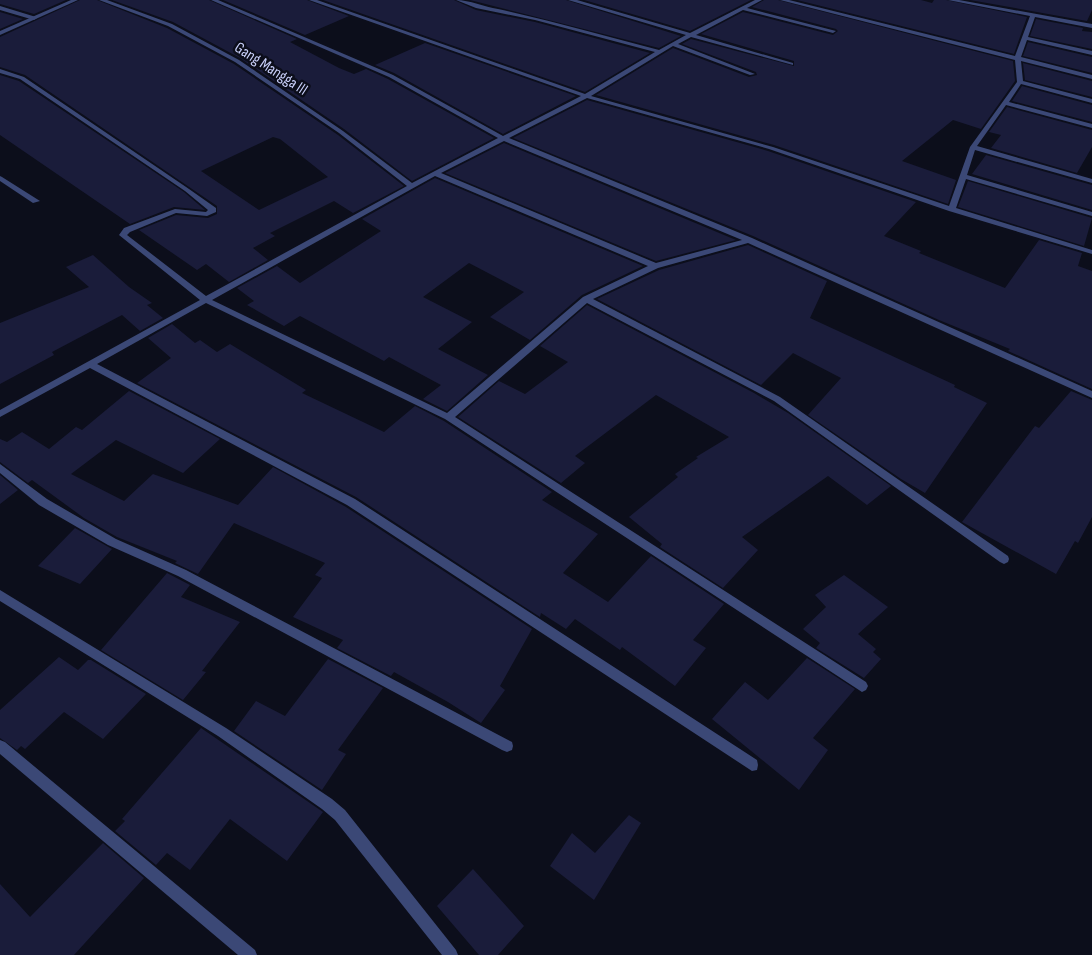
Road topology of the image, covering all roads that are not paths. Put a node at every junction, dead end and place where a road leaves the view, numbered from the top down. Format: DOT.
graph roads {
  1 [pos="75,0"];
  2 [pos="102,0"];
  3 [pos="214,0"];
  4 [pos="312,0"];
  5 [pos="459,0"];
  6 [pos="570,0"];
  7 [pos="756,0"];
  8 [pos="783,0"];
  9 [pos="951,0"];
  10 [pos="0,8"];
  11 [pos="744,8"];
  12 [pos="1033,16"];
  13 [pos="34,18"];
  14 [pos="1092,26"];
  15 [pos="833,31"];
  16 [pos="0,32"];
  17 [pos="695,34"];
  18 [pos="1027,38"];
  19 [pos="672,44"];
  20 [pos="660,52"];
  21 [pos="1092,53"];
  22 [pos="1018,58"];
  23 [pos="791,64"];
  24 [pos="0,70"];
  25 [pos="752,74"];
  26 [pos="1092,76"];
  27 [pos="1020,82"];
  28 [pos="586,96"];
  29 [pos="1092,100"];
  30 [pos="1005,103"];
  31 [pos="1092,126"];
  32 [pos="503,138"];
  33 [pos="973,147"];
  34 [pos="435,173"];
  35 [pos="964,176"];
  36 [pos="0,178"];
  37 [pos="1092,181"];
  38 [pos="412,186"];
  39 [pos="36,201"];
  40 [pos="952,209"];
  41 [pos="1092,214"];
  42 [pos="749,240"];
  43 [pos="1092,252"];
  44 [pos="655,266"];
  45 [pos="586,299"];
  46 [pos="206,300"];
  47 [pos="90,364"];
  48 [pos="1092,395"];
  49 [pos="0,414"];
  50 [pos="448,417"];
  51 [pos="0,468"];
  52 [pos="1004,559"];
  53 [pos="0,595"];
  54 [pos="862,686"];
  55 [pos="0,746"];
  56 [pos="507,746"];
  57 [pos="752,765"];
  58 [pos="250,955"];
  59 [pos="452,955"];
  1 -- 13 [label="street"];
  2 -- 38 [label="street, Gang Mangga III"];
  3 -- 32 [label="street"];
  4 -- 28 [label="street"];
  5 -- 20 [label="street"];
  6 -- 17 [label="street"];
  7 -- 11 [label="street"];
  8 -- 22 [label="street"];
  9 -- 12 [label="street"];
  10 -- 13 [label="street"];
  11 -- 15 [label="street"];
  11 -- 17 [label="street"];
  12 -- 14 [label="street"];
  12 -- 18 [label="street"];
  13 -- 16 [label="street"];
  17 -- 19 [label="street"];
  17 -- 23 [label="street"];
  18 -- 21 [label="street"];
  18 -- 22 [label="street"];
  19 -- 20 [label="street"];
  19 -- 25 [label="street"];
  20 -- 28 [label="street"];
  22 -- 26 [label="street"];
  22 -- 27 [label="street"];
  24 -- 46 [label="street"];
  27 -- 29 [label="street"];
  27 -- 30 [label="street"];
  28 -- 32 [label="street"];
  28 -- 40 [label="street"];
  30 -- 31 [label="street"];
  30 -- 33 [label="street"];
  32 -- 34 [label="street"];
  32 -- 42 [label="street"];
  33 -- 35 [label="street"];
  33 -- 37 [label="street"];
  34 -- 38 [label="street"];
  34 -- 44 [label="street"];
  35 -- 40 [label="street"];
  35 -- 41 [label="street"];
  36 -- 39 [label="street"];
  38 -- 46 [label="street"];
  40 -- 43 [label="street"];
  42 -- 44 [label="street"];
  42 -- 48 [label="street"];
  44 -- 45 [label="street"];
  45 -- 50 [label="street"];
  45 -- 52 [label="street"];
  46 -- 47 [label="street"];
  46 -- 50 [label="street"];
  47 -- 49 [label="street"];
  47 -- 57 [label="street"];
  50 -- 54 [label="street"];
  51 -- 56 [label="street"];
  53 -- 59 [label="street"];
  55 -- 58 [label="street"];
}
